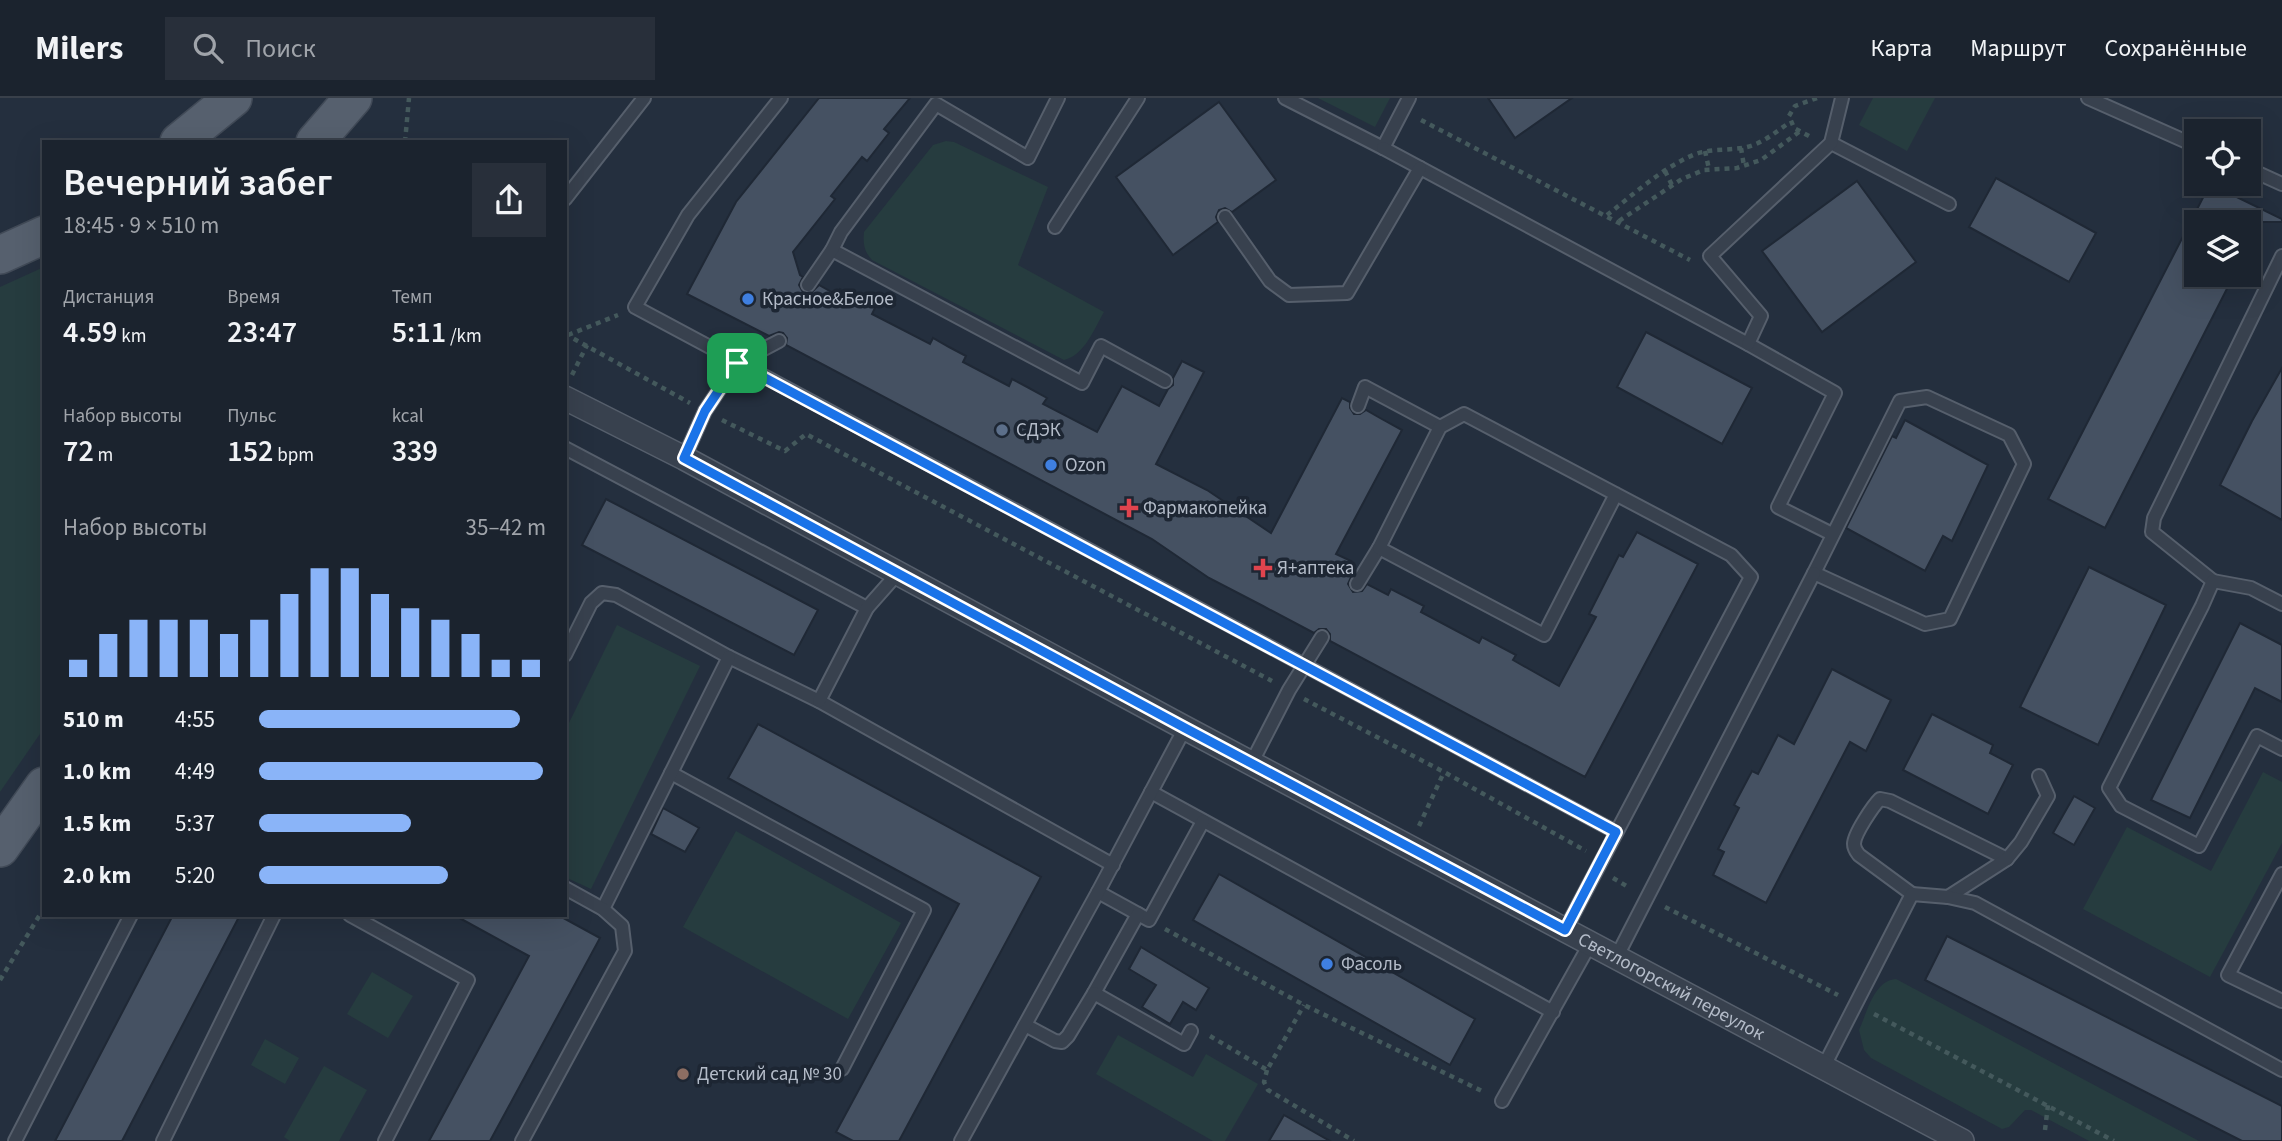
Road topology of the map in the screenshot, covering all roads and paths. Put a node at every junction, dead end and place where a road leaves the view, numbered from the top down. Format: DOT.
graph roads {
  1 [pos="233,98"];
  2 [pos="352,98"];
  3 [pos="409,98"];
  4 [pos="645,98"];
  5 [pos="781,98"];
  6 [pos="1058,98"];
  7 [pos="1139,98"];
  8 [pos="1284,98"];
  9 [pos="1816,98"];
  10 [pos="1842,98"];
  11 [pos="2088,98"];
  12 [pos="1406,104"];
  13 [pos="1790,122"];
  14 [pos="1799,132"];
  15 [pos="181,140"];
  16 [pos="316,140"];
  17 [pos="405,140"];
  18 [pos="2184,141"];
  19 [pos="1831,143"];
  20 [pos="1383,148"];
  21 [pos="1741,148"];
  22 [pos="1705,151"];
  23 [pos="1744,166"];
  24 [pos="1420,168"];
  25 [pos="1709,169"];
  26 [pos="1665,171"];
  27 [pos="2261,174"];
  28 [pos="2282,184"];
  29 [pos="1672,185"];
  30 [pos="567,196"];
  31 [pos="1949,204"];
  32 [pos="1606,215"];
  33 [pos="1225,218"];
  34 [pos="1619,221"];
  35 [pos="1055,227"];
  36 [pos="42,236"];
  37 [pos="832,250"];
  38 [pos="0,255"];
  39 [pos="1710,256"];
  40 [pos="2282,256"];
  41 [pos="808,285"];
  42 [pos="635,307"];
  43 [pos="567,335"];
  44 [pos="779,341"];
  45 [pos="1748,344"];
  46 [pos="587,345"];
  47 [pos="737,363"];
  48 [pos="1165,381"];
  49 [pos="568,388"];
  50 [pos="1358,406"];
  51 [pos="705,411"];
  52 [pos="1440,427"];
  53 [pos="567,449"];
  54 [pos="684,458"];
  55 [pos="1616,494"];
  56 [pos="1832,534"];
  57 [pos="1378,548"];
  58 [pos="898,573"];
  59 [pos="1814,573"];
  60 [pos="2213,581"];
  61 [pos="1357,584"];
  62 [pos="2282,604"];
  63 [pos="867,608"];
  64 [pos="1322,637"];
  65 [pos="567,651"];
  66 [pos="729,657"];
  67 [pos="1306,664"];
  68 [pos="1289,690"];
  69 [pos="819,701"];
  70 [pos="1185,728"];
  71 [pos="2282,749"];
  72 [pos="1251,764"];
  73 [pos="1444,772"];
  74 [pos="671,773"];
  75 [pos="2039,775"];
  76 [pos="42,789"];
  77 [pos="1151,792"];
  78 [pos="1203,821"];
  79 [pos="1616,832"];
  80 [pos="0,848"];
  81 [pos="1409,848"];
  82 [pos="1591,855"];
  83 [pos="2007,859"];
  84 [pos="1112,865"];
  85 [pos="2282,874"];
  86 [pos="567,889"];
  87 [pos="1098,892"];
  88 [pos="1912,894"];
  89 [pos="1948,897"];
  90 [pos="603,909"];
  91 [pos="42,911"];
  92 [pos="130,917"];
  93 [pos="273,917"];
  94 [pos="354,917"];
  95 [pos="1143,917"];
  96 [pos="1565,930"];
  97 [pos="1590,944"];
  98 [pos="1615,958"];
  99 [pos="0,980"];
  100 [pos="1094,993"];
  101 [pos="2282,1002"];
  102 [pos="1304,1005"];
  103 [pos="1553,1012"];
  104 [pos="1025,1025"];
  105 [pos="1191,1031"];
  106 [pos="1823,1068"];
  107 [pos="842,1069"];
  108 [pos="1267,1070"];
  109 [pos="2282,1070"];
  110 [pos="1502,1101"];
  111 [pos="2048,1105"];
  112 [pos="2045,1130"];
  113 [pos="165,1138"];
  114 [pos="15,1141"];
  115 [pos="180,1141"];
  116 [pos="385,1141"];
  117 [pos="522,1141"];
  118 [pos="961,1141"];
  119 [pos="1354,1141"];
  120 [pos="1962,1141"];
  1 -- 15 [label="main road"];
  2 -- 16 [label="main road"];
  3 -- 17 [label="path"];
  4 -- 30 [label="lane"];
  5 -- 42 [label="lane"];
  6 -- 37 [label="lane"];
  7 -- 35 [label="lane"];
  8 -- 20 [label="lane"];
  9 -- 13 [label="path"];
  10 -- 19 [label="lane"];
  11 -- 18 [label="lane"];
  12 -- 20 [label="lane"];
  12 -- 32 [label="path"];
  13 -- 14 [label="path"];
  13 -- 21 [label="path"];
  14 -- 19 [label="path"];
  14 -- 23 [label="path"];
  19 -- 31 [label="lane"];
  19 -- 39 [label="lane"];
  20 -- 24 [label="lane"];
  21 -- 22 [label="path"];
  21 -- 23 [label="path"];
  22 -- 25 [label="path"];
  22 -- 26 [label="path"];
  23 -- 25 [label="path"];
  24 -- 33 [label="lane"];
  24 -- 45 [label="lane"];
  25 -- 29 [label="path"];
  26 -- 29 [label="path"];
  26 -- 32 [label="path"];
  27 -- 28 [label="lane"];
  29 -- 34 [label="path"];
  32 -- 34 [label="path"];
  34 -- 39 [label="path"];
  36 -- 38 [label="main road"];
  37 -- 41 [label="lane"];
  37 -- 48 [label="lane"];
  39 -- 45 [label="lane"];
  40 -- 60 [label="lane"];
  42 -- 43 [label="path"];
  42 -- 47 [label="lane"];
  43 -- 46 [label="path"];
  44 -- 47 [label="lane"];
  45 -- 56 [label="lane"];
  46 -- 49 [label="path"];
  46 -- 51 [label="path"];
  47 -- 51 [label="lane"];
  47 -- 67 [label="lane"];
  49 -- 54 [label="street, Светлогорский переулок"];
  50 -- 52 [label="lane"];
  51 -- 54 [label="lane"];
  51 -- 68 [label="path"];
  52 -- 55 [label="lane"];
  52 -- 57 [label="lane"];
  53 -- 63 [label="lane"];
  54 -- 58 [label="street, Светлогорский переулок"];
  55 -- 57 [label="lane"];
  55 -- 79 [label="lane"];
  56 -- 59 [label="lane"];
  56 -- 59 [label="lane"];
  57 -- 61 [label="lane"];
  58 -- 63 [label="lane"];
  58 -- 70 [label="street, Светлогорский переулок"];
  59 -- 98 [label="lane"];
  60 -- 62 [label="lane"];
  60 -- 71 [label="lane"];
  63 -- 69 [label="lane"];
  64 -- 67 [label="lane"];
  65 -- 66 [label="lane"];
  66 -- 69 [label="lane"];
  66 -- 74 [label="lane"];
  67 -- 68 [label="lane"];
  67 -- 79 [label="lane"];
  68 -- 72 [label="lane"];
  68 -- 73 [label="path"];
  69 -- 84 [label="lane"];
  70 -- 72 [label="street, Светлогорский переулок"];
  70 -- 77 [label="lane"];
  72 -- 81 [label="street, Светлогорский переулок"];
  73 -- 81 [label="path"];
  73 -- 82 [label="path"];
  74 -- 90 [label="lane"];
  74 -- 107 [label="lane"];
  75 -- 83 [label="lane"];
  76 -- 80 [label="main road"];
  77 -- 78 [label="lane"];
  77 -- 84 [label="lane"];
  78 -- 95 [label="lane"];
  78 -- 103 [label="lane"];
  79 -- 96 [label="lane"];
  81 -- 96 [label="street, Светлогорский переулок"];
  83 -- 88 [label="lane"];
  83 -- 89 [label="lane"];
  84 -- 87 [label="lane"];
  85 -- 101 [label="lane"];
  86 -- 90 [label="lane"];
  87 -- 95 [label="lane"];
  87 -- 104 [label="lane"];
  88 -- 89 [label="lane"];
  88 -- 106 [label="lane"];
  89 -- 109 [label="lane"];
  90 -- 117 [label="lane"];
  91 -- 99 [label="path"];
  92 -- 114 [label="lane"];
  93 -- 113 [label="lane"];
  94 -- 116 [label="lane"];
  95 -- 100 [label="lane"];
  95 -- 102 [label="path"];
  96 -- 97 [label="street, Светлогорский переулок"];
  97 -- 98 [label="street, Светлогорский переулок"];
  97 -- 103 [label="lane"];
  98 -- 106 [label="street, Светлогорский переулок"];
  100 -- 104 [label="lane"];
  100 -- 105 [label="lane"];
  102 -- 108 [label="path"];
  102 -- 110 [label="path"];
  103 -- 110 [label="lane"];
  104 -- 118 [label="lane"];
  105 -- 108 [label="path"];
  106 -- 120 [label="street, Светлогорский переулок"];
  108 -- 119 [label="path"];
  111 -- 112 [label="path"];
  113 -- 115 [label="lane"];
}
